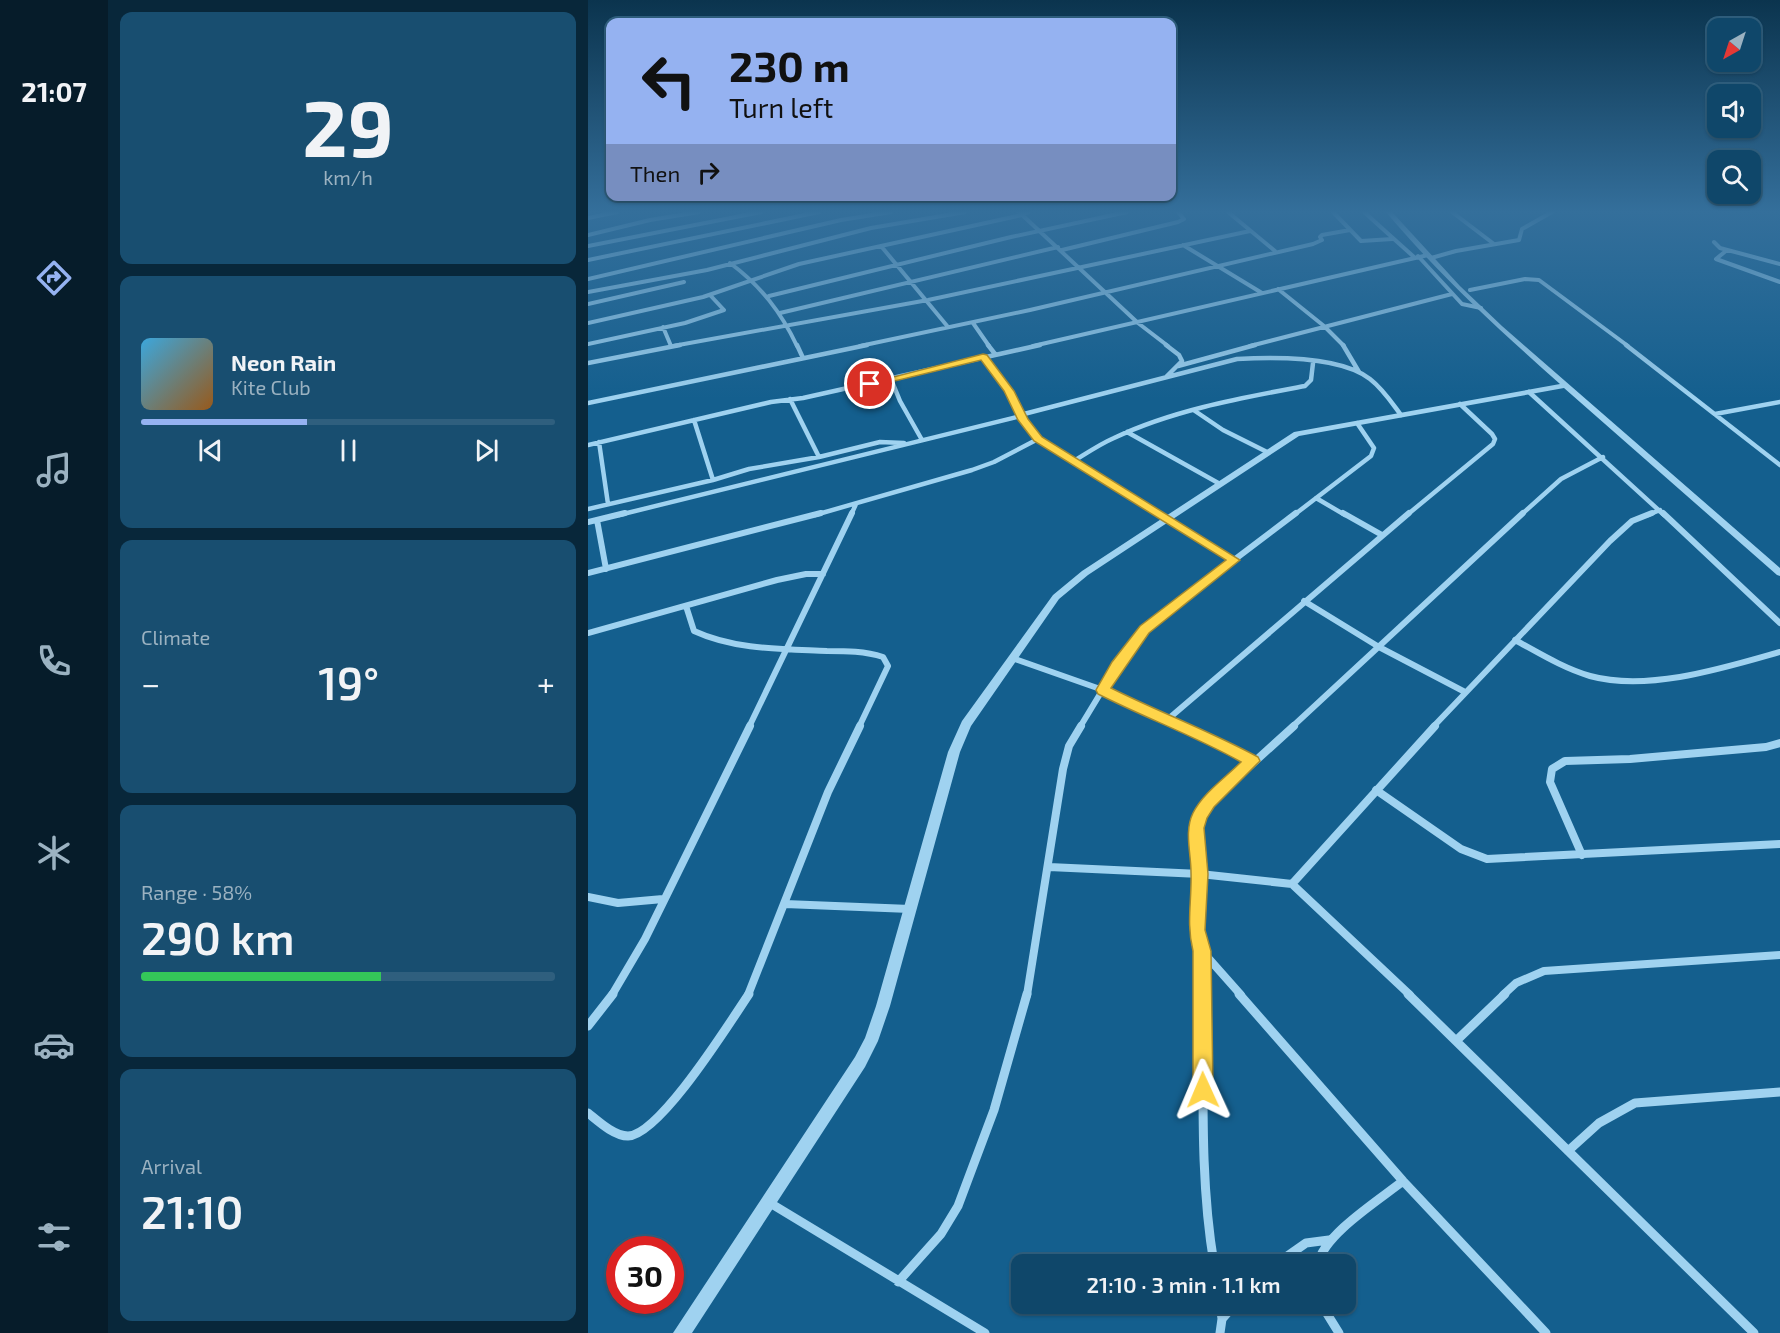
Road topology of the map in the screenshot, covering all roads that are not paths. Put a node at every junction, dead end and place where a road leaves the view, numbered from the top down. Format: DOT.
graph roads {
  1 [pos="609,274"];
  2 [pos="684,274"];
  3 [pos="745,274"];
  4 [pos="770,274"];
  5 [pos="857,274"];
  6 [pos="907,274"];
  7 [pos="944,274"];
  8 [pos="1051,274"];
  9 [pos="1088,274"];
  10 [pos="1179,274"];
  11 [pos="1231,274"];
  12 [pos="1340,274"];
  13 [pos="1433,274"];
  14 [pos="1447,274"];
  15 [pos="1758,274"];
  16 [pos="588,279"];
  17 [pos="753,280"];
  18 [pos="913,281"];
  19 [pos="684,282"];
  20 [pos="1780,282"];
  21 [pos="1278,289"];
  22 [pos="1470,290"];
  23 [pos="588,292"];
  24 [pos="1108,292"];
  25 [pos="1262,293"];
  26 [pos="1452,294"];
  27 [pos="710,295"];
  28 [pos="769,296"];
  29 [pos="928,300"];
  30 [pos="588,304"];
  31 [pos="1481,308"];
  32 [pos="780,313"];
  33 [pos="588,323"];
  34 [pos="973,323"];
  35 [pos="1138,323"];
  36 [pos="787,324"];
  37 [pos="1323,326"];
  38 [pos="663,327"];
  39 [pos="948,327"];
  40 [pos="588,344"];
  41 [pos="670,346"];
  42 [pos="995,354"];
  43 [pos="983,357"];
  44 [pos="803,358"];
  45 [pos="588,363"];
  46 [pos="1313,363"];
  47 [pos="1178,366"];
  48 [pos="1359,372"];
  49 [pos="1164,378"];
  50 [pos="891,379"];
  51 [pos="1566,385"];
  52 [pos="1529,392"];
  53 [pos="790,399"];
  54 [pos="588,403"];
  55 [pos="1779,403"];
  56 [pos="1460,404"];
  57 [pos="1195,411"];
  58 [pos="1716,414"];
  59 [pos="1021,415"];
  60 [pos="1401,415"];
  61 [pos="694,420"];
  62 [pos="1357,423"];
  63 [pos="1127,432"];
  64 [pos="1038,439"];
  65 [pos="922,440"];
  66 [pos="599,442"];
  67 [pos="908,443"];
  68 [pos="588,445"];
  69 [pos="1267,452"];
  70 [pos="819,457"];
  71 [pos="1603,457"];
  72 [pos="1074,461"];
  73 [pos="1780,465"];
  74 [pos="713,480"];
  75 [pos="1220,484"];
  76 [pos="1317,498"];
  77 [pos="608,504"];
  78 [pos="856,504"];
  79 [pos="588,509"];
  80 [pos="1660,510"];
  81 [pos="1169,518"];
  82 [pos="597,520"];
  83 [pos="588,522"];
  84 [pos="1382,535"];
  85 [pos="1234,560"];
  86 [pos="606,568"];
  87 [pos="588,573"];
  88 [pos="1780,573"];
  89 [pos="824,574"];
  90 [pos="1304,601"];
  91 [pos="686,606"];
  92 [pos="1780,623"];
  93 [pos="588,633"];
  94 [pos="1515,640"];
  95 [pos="1379,647"];
  96 [pos="789,648"];
  97 [pos="1780,652"];
  98 [pos="1012,658"];
  99 [pos="1103,690"];
  100 [pos="1465,692"];
  101 [pos="1167,720"];
  102 [pos="1780,743"];
  103 [pos="1252,761"];
  104 [pos="1376,790"];
  105 [pos="1780,844"];
  106 [pos="1582,855"];
  107 [pos="1049,867"];
  108 [pos="1200,874"];
  109 [pos="1292,884"];
  110 [pos="588,897"];
  111 [pos="663,899"];
  112 [pos="784,904"];
  113 [pos="910,909"];
  114 [pos="1202,951"];
  115 [pos="1780,955"];
  116 [pos="588,1026"];
  117 [pos="1457,1040"];
  118 [pos="1780,1092"];
  119 [pos="588,1113"];
  120 [pos="1568,1151"];
  121 [pos="1403,1181"];
  122 [pos="769,1203"];
  123 [pos="1329,1240"];
  124 [pos="1213,1254"];
  125 [pos="1290,1254"];
  126 [pos="1320,1254"];
  127 [pos="898,1282"];
  128 [pos="1221,1314"];
  129 [pos="1226,1314"];
  130 [pos="1327,1314"];
  131 [pos="1222,1319"];
  132 [pos="1750,1331"];
  133 [pos="682,1333"];
  134 [pos="985,1333"];
  135 [pos="1220,1333"];
  136 [pos="1339,1333"];
  137 [pos="1546,1333"];
  1 -- 16 [label="street"];
  2 -- 23 [label="street"];
  3 -- 17 [label="street"];
  4 -- 17 [label="street"];
  5 -- 28 [label="street"];
  6 -- 18 [label="street"];
  7 -- 18 [label="street"];
  8 -- 29 [label="street"];
  9 -- 24 [label="street"];
  10 -- 24 [label="street"];
  11 -- 25 [label="street"];
  12 -- 21 [label="street"];
  13 -- 26 [label="street"];
  14 -- 31 [label="street"];
  15 -- 20 [label="street"];
  17 -- 27 [label="street"];
  17 -- 28 [label="street"];
  18 -- 29 [label="street"];
  18 -- 32 [label="street"];
  19 -- 30 [label="street"];
  21 -- 25 [label="street"];
  21 -- 37 [label="street"];
  22 -- 58 [label="street"];
  24 -- 34 [label="street"];
  24 -- 35 [label="street"];
  25 -- 35 [label="street"];
  26 -- 31 [label="street"];
  26 -- 37 [label="street"];
  27 -- 33 [label="street"];
  27 -- 38 [label="street"];
  28 -- 32 [label="street"];
  29 -- 36 [label="street"];
  29 -- 39 [label="street"];
  31 -- 51 [label="street"];
  32 -- 36 [label="street"];
  34 -- 39 [label="street"];
  34 -- 42 [label="street"];
  35 -- 42 [label="street"];
  35 -- 47 [label="street"];
  36 -- 41 [label="street"];
  36 -- 44 [label="street"];
  37 -- 47 [label="street"];
  37 -- 48 [label="street"];
  38 -- 40 [label="street"];
  38 -- 41 [label="street"];
  39 -- 44 [label="street"];
  41 -- 45 [label="street"];
  42 -- 43 [label="street"];
  43 -- 50 [label="street"];
  43 -- 59 [label="street"];
  44 -- 54 [label="street"];
  46 -- 48 [label="street"];
  46 -- 49 [label="street"];
  46 -- 57 [label="street"];
  47 -- 49 [label="street"];
  48 -- 60 [label="street"];
  49 -- 59 [label="street"];
  50 -- 53 [label="street"];
  50 -- 65 [label="street"];
  51 -- 52 [label="street"];
  51 -- 88 [label="street"];
  52 -- 56 [label="street"];
  52 -- 71 [label="street"];
  53 -- 61 [label="street"];
  53 -- 70 [label="street"];
  55 -- 58 [label="street"];
  56 -- 60 [label="street"];
  56 -- 84 [label="street"];
  57 -- 63 [label="street"];
  57 -- 69 [label="street"];
  58 -- 73 [label="street"];
  59 -- 64 [label="street"];
  59 -- 65 [label="street"];
  60 -- 62 [label="street"];
  61 -- 66 [label="street"];
  61 -- 74 [label="street"];
  62 -- 69 [label="street"];
  62 -- 76 [label="street"];
  63 -- 72 [label="street"];
  63 -- 75 [label="street"];
  64 -- 72 [label="street"];
  64 -- 78 [label="street"];
  65 -- 67 [label="street"];
  66 -- 68 [label="street"];
  66 -- 77 [label="street"];
  67 -- 70 [label="street"];
  67 -- 82 [label="street"];
  69 -- 75 [label="street"];
  70 -- 74 [label="street"];
  71 -- 80 [label="street"];
  71 -- 95 [label="street"];
  72 -- 81 [label="street"];
  74 -- 77 [label="street"];
  75 -- 81 [label="street"];
  76 -- 84 [label="street"];
  76 -- 85 [label="street"];
  77 -- 79 [label="street"];
  78 -- 86 [label="street"];
  78 -- 89 [label="street"];
  80 -- 92 [label="street"];
  80 -- 94 [label="street"];
  81 -- 85 [label="street"];
  81 -- 98 [label="street"];
  82 -- 83 [label="street"];
  82 -- 86 [label="street"];
  84 -- 90 [label="street"];
  85 -- 99 [label="street"];
  86 -- 87 [label="street"];
  89 -- 91 [label="street"];
  89 -- 96 [label="street"];
  90 -- 95 [label="street"];
  90 -- 101 [label="street"];
  91 -- 93 [label="street"];
  91 -- 96 [label="street"];
  94 -- 97 [label="street"];
  94 -- 100 [label="street"];
  95 -- 100 [label="street"];
  95 -- 103 [label="street"];
  96 -- 111 [label="street"];
  96 -- 112 [label="street"];
  98 -- 99 [label="street"];
  98 -- 113 [label="street"];
  99 -- 101 [label="street"];
  99 -- 107 [label="street"];
  100 -- 104 [label="street"];
  101 -- 103 [label="street"];
  102 -- 106 [label="street"];
  103 -- 108 [label="street"];
  104 -- 106 [label="street"];
  104 -- 109 [label="street"];
  105 -- 106 [label="street"];
  107 -- 108 [label="street"];
  107 -- 127 [label="street"];
  108 -- 109 [label="street"];
  108 -- 114 [label="street"];
  109 -- 117 [label="street"];
  110 -- 111 [label="street"];
  111 -- 116 [label="street"];
  112 -- 113 [label="street"];
  112 -- 119 [label="street"];
  113 -- 122 [label="street"];
  114 -- 121 [label="street"];
  114 -- 124 [label="street"];
  115 -- 117 [label="street"];
  117 -- 120 [label="street"];
  118 -- 120 [label="street"];
  120 -- 132 [label="street"];
  121 -- 123 [label="street"];
  121 -- 137 [label="street"];
  122 -- 127 [label="street"];
  122 -- 133 [label="street"];
  123 -- 125 [label="street"];
  123 -- 126 [label="street"];
  127 -- 134 [label="street"];
  128 -- 131 [label="street"];
  129 -- 131 [label="street"];
  130 -- 136 [label="street"];
  131 -- 135 [label="street"];
}
